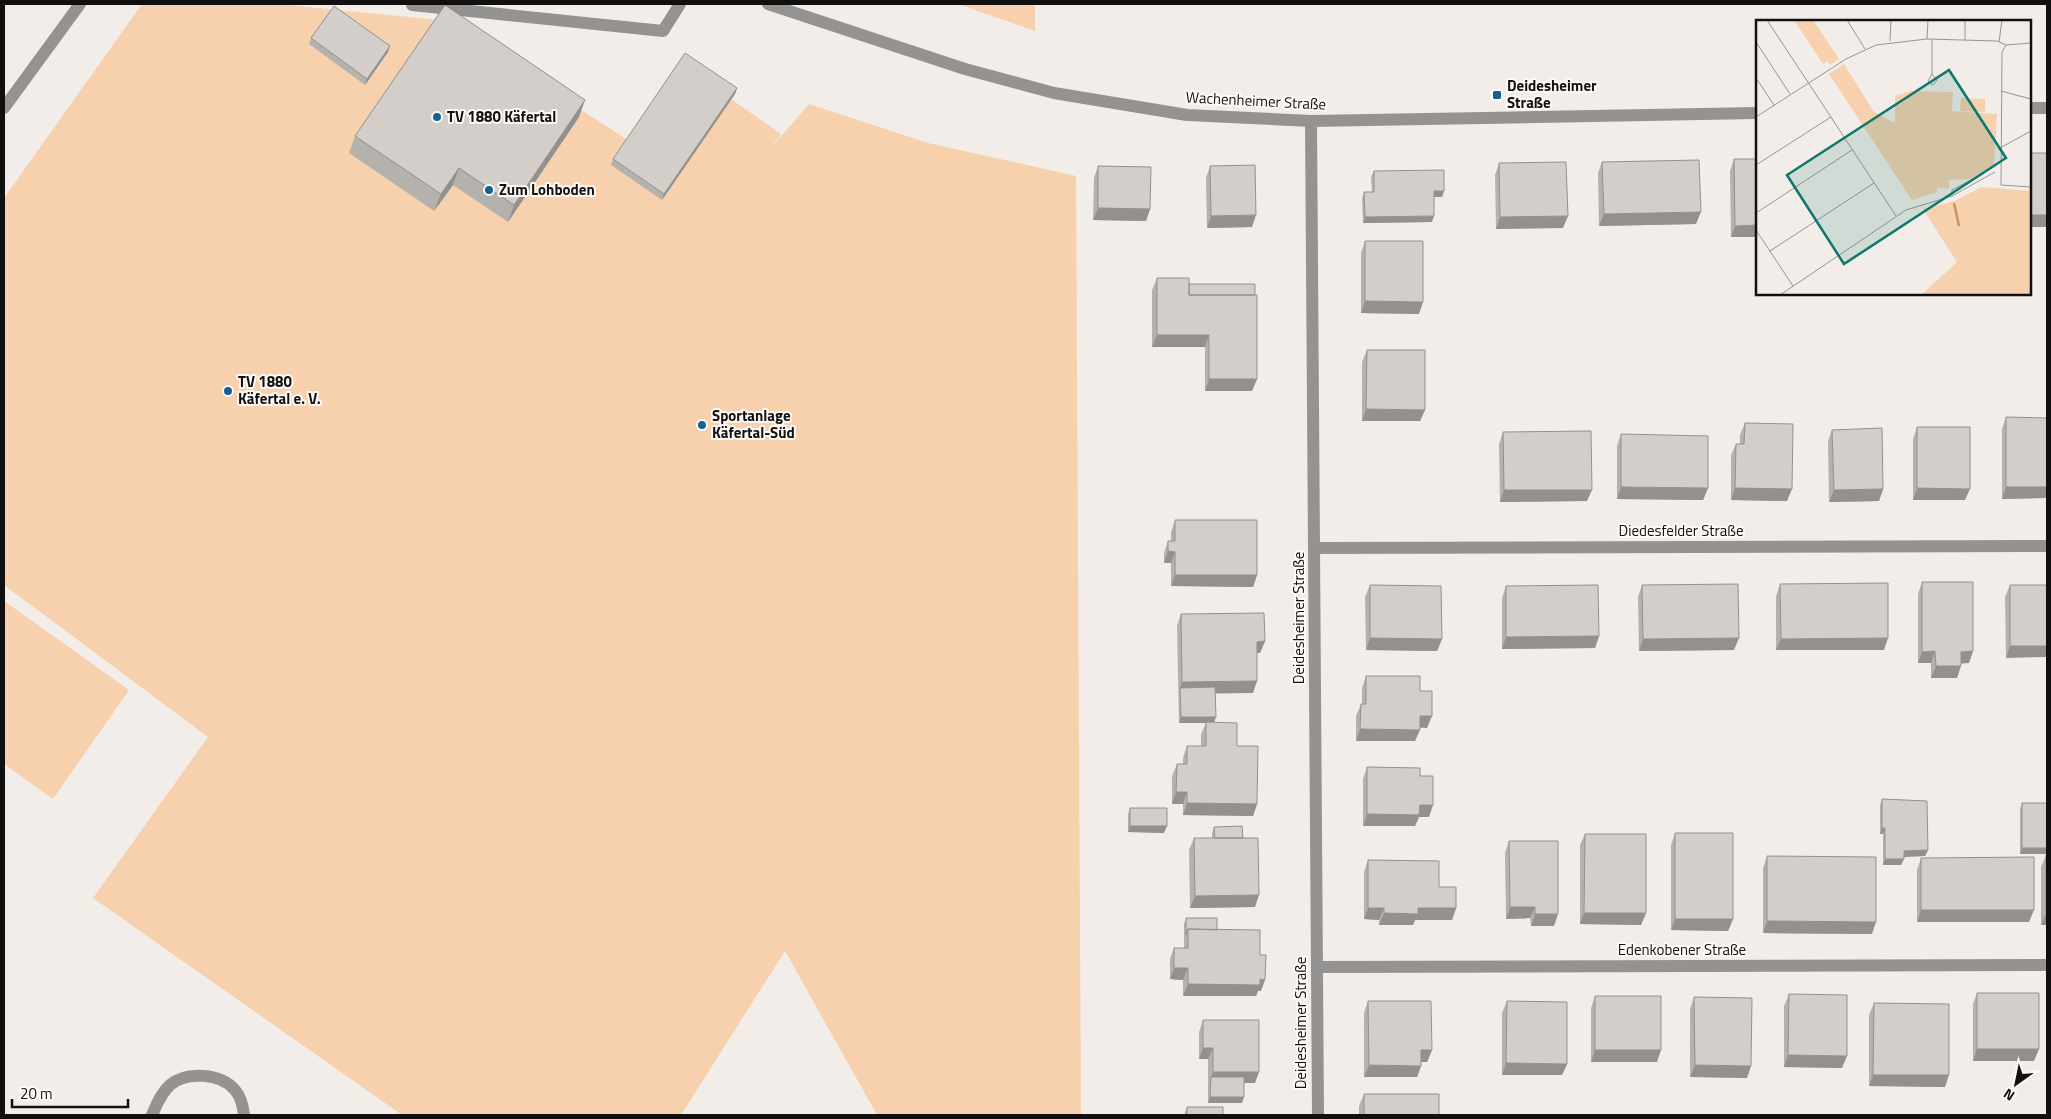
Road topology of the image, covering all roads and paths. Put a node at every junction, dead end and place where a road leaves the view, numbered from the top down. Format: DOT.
graph roads {
  1 [pos="80,4"];
  2 [pos="680,4"];
  3 [pos="768,4"];
  4 [pos="412,5"];
  5 [pos="4,108"];
  6 [pos="2031,108"];
  7 [pos="2047,108"];
  8 [pos="1756,113"];
  9 [pos="1311,121"];
  10 [pos="2047,546"];
  11 [pos="1314,548"];
  12 [pos="2047,965"];
  13 [pos="1317,967"];
  14 [pos="152,1115"];
  15 [pos="244,1115"];
  16 [pos="1318,1115"];
  1 -- 5 [label="street"];
  2 -- 4 [label="street"];
  3 -- 9 [label="street, Wachenheimer Straße"];
  6 -- 7 [label="street"];
  8 -- 9 [label="street, Wachenheimer Straße"];
  9 -- 11 [label="street, Deidesheimer Straße"];
  10 -- 11 [label="street, Diedesfelder Straße"];
  11 -- 13 [label="street, Deidesheimer Straße"];
  12 -- 13 [label="street, Edenkobener Straße"];
  13 -- 16 [label="street, Deidesheimer Straße"];
  14 -- 15 [label="street"];
}
